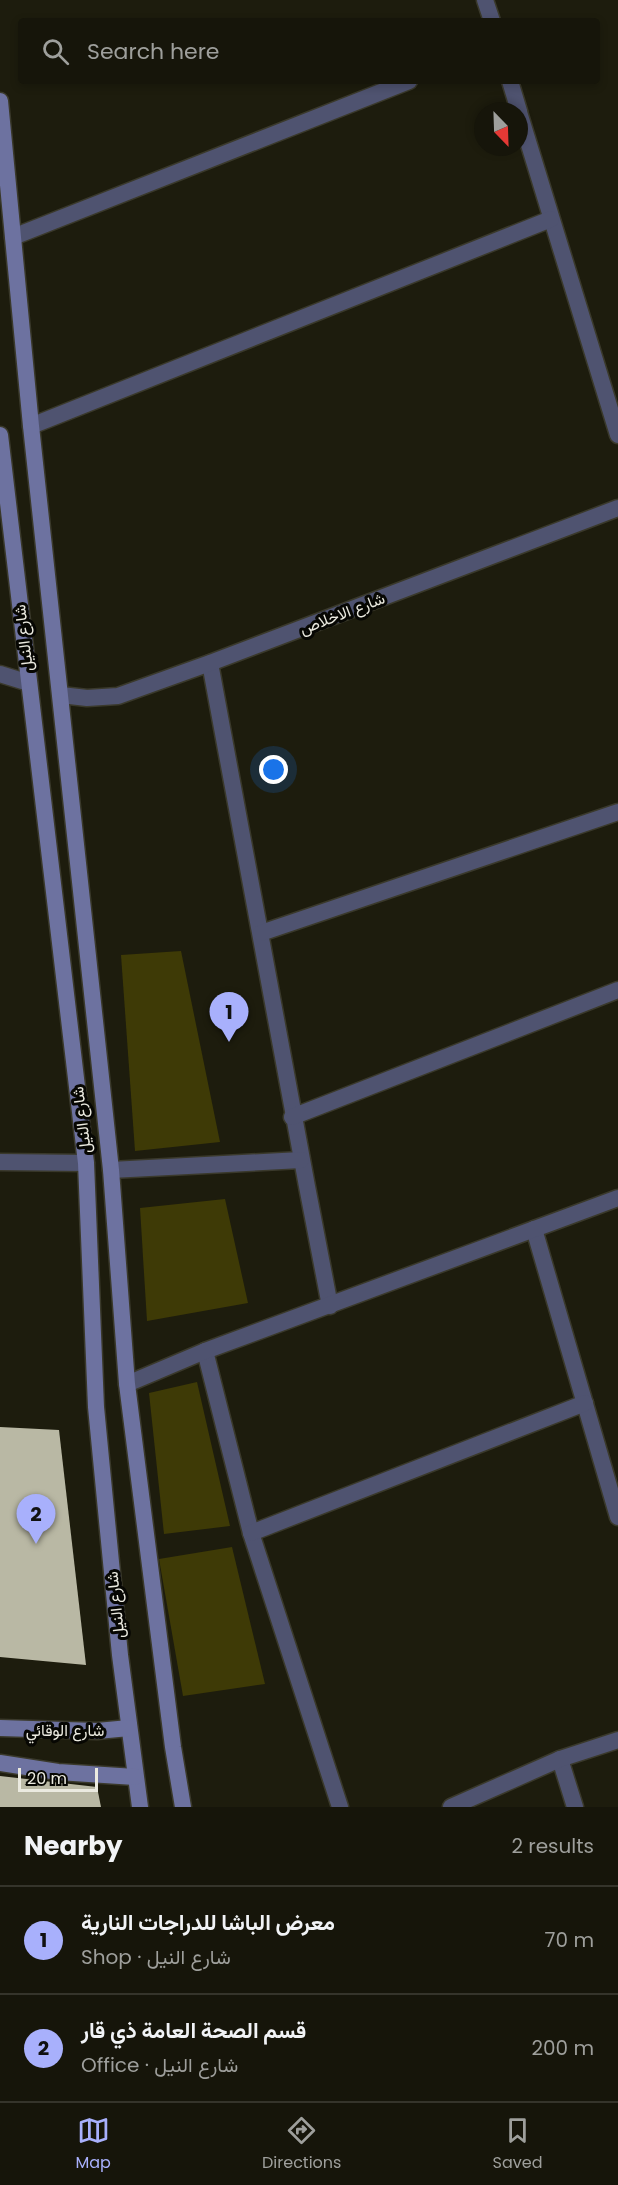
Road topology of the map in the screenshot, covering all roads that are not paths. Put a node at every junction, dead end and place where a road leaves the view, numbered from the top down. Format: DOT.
graph roads {
  1 [pos="485,0"];
  2 [pos="491,18"];
  3 [pos="401,84"];
  4 [pos="511,84"];
  5 [pos="0,100"];
  6 [pos="516,102"];
  7 [pos="528,142"];
  8 [pos="551,219"];
  9 [pos="13,237"];
  10 [pos="31,426"];
  11 [pos="0,435"];
  12 [pos="618,435"];
  13 [pos="618,508"];
  14 [pos="210,663"];
  15 [pos="0,674"];
  16 [pos="28,683"];
  17 [pos="61,695"];
  18 [pos="617,818"];
  19 [pos="261,933"];
  20 [pos="618,990"];
  21 [pos="292,1117"];
  22 [pos="301,1160"];
  23 [pos="0,1162"];
  24 [pos="86,1163"];
  25 [pos="111,1170"];
  26 [pos="618,1197"];
  27 [pos="534,1229"];
  28 [pos="330,1306"];
  29 [pos="205,1351"];
  30 [pos="127,1384"];
  31 [pos="585,1403"];
  32 [pos="618,1516"];
  33 [pos="251,1533"];
  34 [pos="0,1728"];
  35 [pos="129,1728"];
  36 [pos="618,1740"];
  37 [pos="561,1760"];
  38 [pos="0,1763"];
  39 [pos="135,1777"];
  40 [pos="140,1807"];
  41 [pos="183,1807"];
  42 [pos="340,1807"];
  43 [pos="451,1807"];
  44 [pos="574,1807"];
  1 -- 2 [label="street"];
  3 -- 9 [label="street"];
  4 -- 6 [label="street"];
  5 -- 9 [label="main road"];
  7 -- 8 [label="street"];
  8 -- 10 [label="street"];
  8 -- 12 [label="street"];
  9 -- 10 [label="main road"];
  10 -- 17 [label="main road"];
  11 -- 16 [label="main road, شارع النيل"];
  13 -- 14 [label="street, شارع الاخلاص"];
  14 -- 17 [label="street, شارع الاخلاص"];
  14 -- 19 [label="street"];
  15 -- 16 [label="street"];
  16 -- 24 [label="main road, شارع النيل"];
  17 -- 25 [label="main road"];
  18 -- 19 [label="street"];
  19 -- 21 [label="street"];
  20 -- 21 [label="street"];
  21 -- 22 [label="street"];
  22 -- 25 [label="street"];
  22 -- 28 [label="street"];
  23 -- 24 [label="street"];
  24 -- 35 [label="main road, شارع النيل"];
  25 -- 30 [label="main road"];
  26 -- 27 [label="street"];
  27 -- 28 [label="street"];
  27 -- 31 [label="street"];
  28 -- 29 [label="street"];
  29 -- 30 [label="street"];
  29 -- 33 [label="street"];
  30 -- 41 [label="main road"];
  31 -- 32 [label="street"];
  31 -- 33 [label="street"];
  33 -- 42 [label="street"];
  34 -- 35 [label="main road, شارع الوقائي"];
  35 -- 39 [label="main road, شارع النيل"];
  36 -- 37 [label="street"];
  37 -- 43 [label="street"];
  37 -- 44 [label="street"];
  38 -- 39 [label="main road"];
  39 -- 40 [label="main road, شارع النيل"];
}
